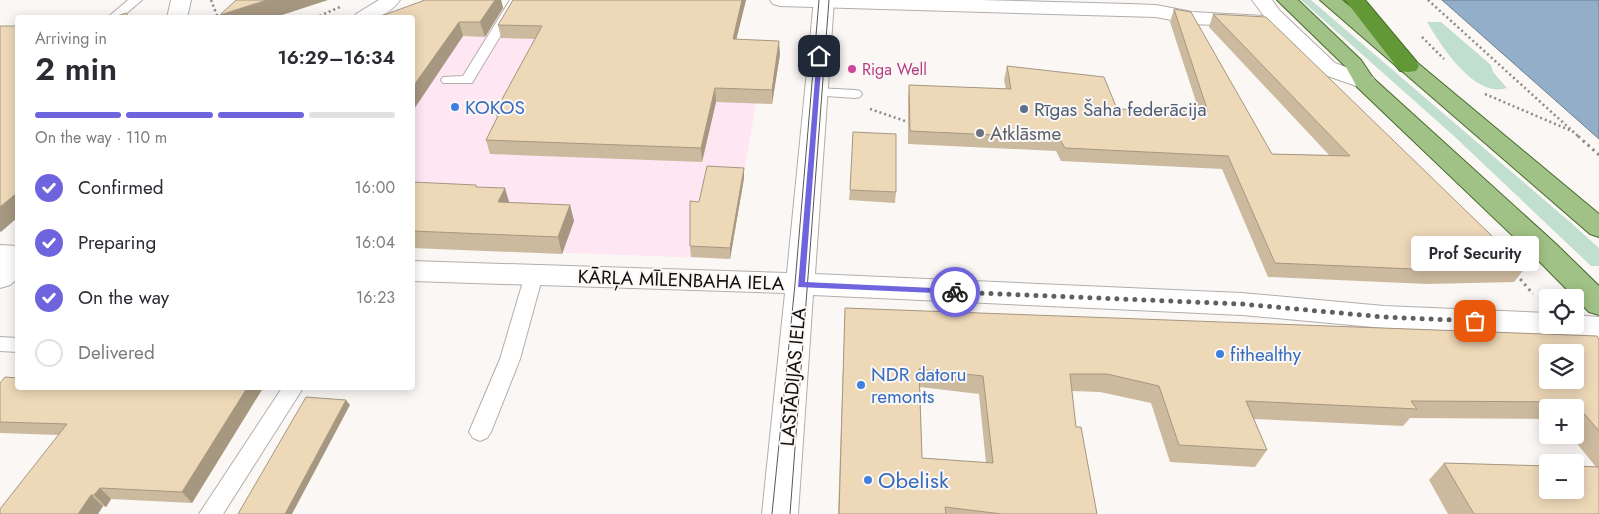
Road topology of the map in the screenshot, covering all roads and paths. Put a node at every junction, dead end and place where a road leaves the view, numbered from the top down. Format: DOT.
graph roads {
  1 [pos="136,0"];
  2 [pos="181,0"];
  3 [pos="211,0"];
  4 [pos="390,0"];
  5 [pos="516,0"];
  6 [pos="780,0"];
  7 [pos="1262,0"];
  8 [pos="1286,0"];
  9 [pos="1330,0"];
  10 [pos="1355,0"];
  11 [pos="1428,0"];
  12 [pos="824,1"];
  13 [pos="1238,2"];
  14 [pos="348,4"];
  15 [pos="1156,11"];
  16 [pos="117,15"];
  17 [pos="178,15"];
  18 [pos="217,15"];
  19 [pos="322,15"];
  20 [pos="368,15"];
  21 [pos="1284,26"];
  22 [pos="1418,34"];
  23 [pos="1408,66"];
  24 [pos="1450,66"];
  25 [pos="448,80"];
  26 [pos="1365,82"];
  27 [pos="1478,89"];
  28 [pos="816,92"];
  29 [pos="855,94"];
  30 [pos="864,107"];
  31 [pos="908,122"];
  32 [pos="1574,132"];
  33 [pos="1599,155"];
  34 [pos="1599,228"];
  35 [pos="0,255"];
  36 [pos="15,256"];
  37 [pos="15,264"];
  38 [pos="415,271"];
  39 [pos="1514,272"];
  40 [pos="534,275"];
  41 [pos="0,278"];
  42 [pos="801,284"];
  43 [pos="1535,296"];
  44 [pos="1599,304"];
  45 [pos="1539,324"];
  46 [pos="1584,327"];
  47 [pos="1599,328"];
  48 [pos="0,344"];
  49 [pos="15,345"];
  50 [pos="291,390"];
  51 [pos="480,432"];
  52 [pos="210,514"];
  53 [pos="780,514"];
  1 -- 16 [label="lane"];
  2 -- 17 [label="street"];
  3 -- 18 [label="path"];
  4 -- 20 [label="street"];
  5 -- 25 [label="lane"];
  6 -- 12 [label="street"];
  7 -- 21 [label="street"];
  8 -- 26 [label="main road"];
  9 -- 23 [label="main road"];
  10 -- 23 [label="highway"];
  11 -- 32 [label="path"];
  12 -- 15 [label="street"];
  12 -- 28 [label="street, LASTĀDIJAS IELA"];
  13 -- 15 [label="street"];
  14 -- 19 [label="path"];
  15 -- 21 [label="street"];
  21 -- 26 [label="street"];
  22 -- 24 [label="path"];
  23 -- 34 [label="main road"];
  26 -- 44 [label="main road"];
  27 -- 32 [label="path"];
  28 -- 29 [label="lane"];
  28 -- 42 [label="street, LASTĀDIJAS IELA"];
  30 -- 31 [label="path"];
  32 -- 33 [label="path"];
  35 -- 36 [label="street"];
  37 -- 41 [label="street"];
  38 -- 40 [label="street, KĀRĻA MĪLENBAHA IELA"];
  39 -- 43 [label="path"];
  40 -- 42 [label="street, KĀRĻA MĪLENBAHA IELA"];
  40 -- 51 [label="lane"];
  42 -- 45 [label="street, KĀRĻA MĪLENBAHA IELA"];
  42 -- 53 [label="street, LASTĀDIJAS IELA"];
  46 -- 47 [label="street"];
  48 -- 49 [label="lane"];
  50 -- 52 [label="lane"];
}
